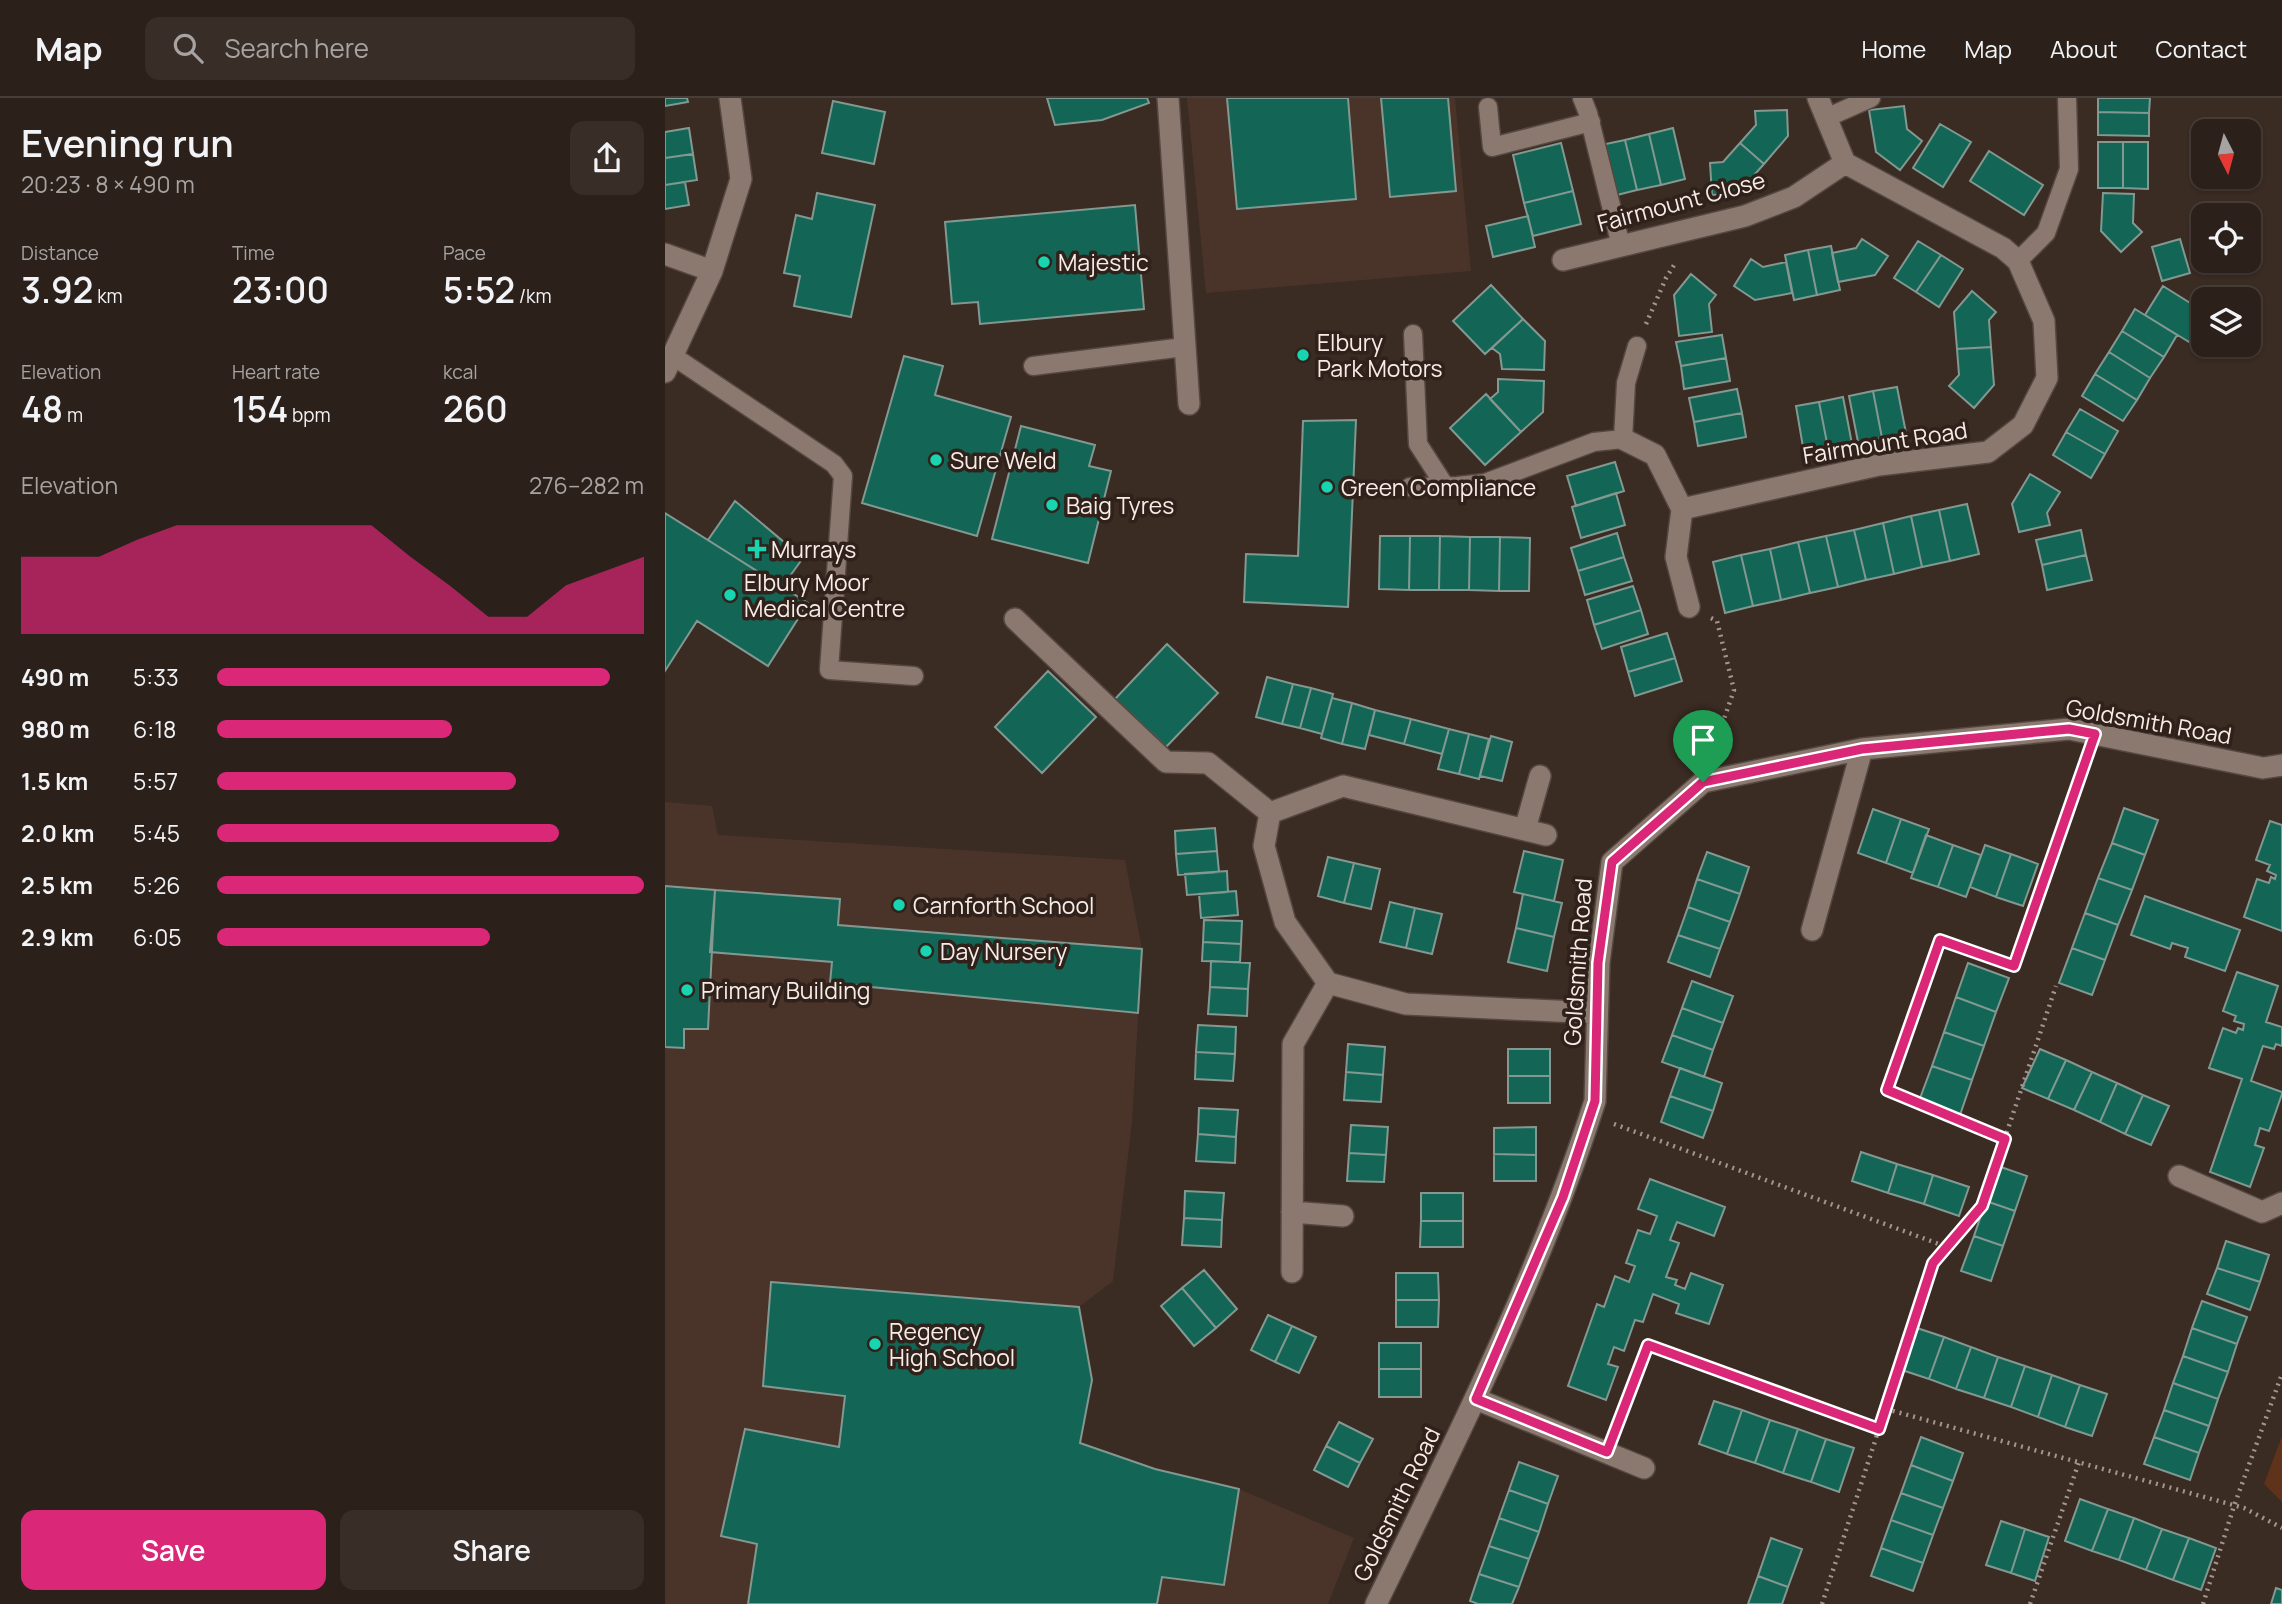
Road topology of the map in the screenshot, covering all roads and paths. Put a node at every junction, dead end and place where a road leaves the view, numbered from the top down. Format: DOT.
graph roads {
  1 [pos="730,98"];
  2 [pos="1168,98"];
  3 [pos="1582,98"];
  4 [pos="1818,98"];
  5 [pos="1871,98"];
  6 [pos="2067,98"];
  7 [pos="1488,107"];
  8 [pos="1826,118"];
  9 [pos="1591,122"];
  10 [pos="1845,163"];
  11 [pos="1699,227"];
  12 [pos="1621,246"];
  13 [pos="665,254"];
  14 [pos="1563,260"];
  15 [pos="2018,261"];
  16 [pos="712,271"];
  17 [pos="1413,334"];
  18 [pos="1637,346"];
  19 [pos="1184,347"];
  20 [pos="669,364"];
  21 [pos="1033,366"];
  22 [pos="1189,404"];
  23 [pos="1623,439"];
  24 [pos="1445,486"];
  25 [pos="1410,487"];
  26 [pos="1682,509"];
  27 [pos="1689,607"];
  28 [pos="1015,619"];
  29 [pos="914,676"];
  30 [pos="2095,734"];
  31 [pos="1862,749"];
  32 [pos="2282,765"];
  33 [pos="1540,776"];
  34 [pos="1703,782"];
  35 [pos="1270,813"];
  36 [pos="1525,829"];
  37 [pos="1546,835"];
  38 [pos="1812,930"];
  39 [pos="1328,983"];
  40 [pos="2056,986"];
  41 [pos="1597,1013"];
  42 [pos="1590,1115"];
  43 [pos="2005,1139"];
  44 [pos="2179,1176"];
  45 [pos="2282,1203"];
  46 [pos="1292,1212"];
  47 [pos="1343,1216"];
  48 [pos="1947,1247"];
  49 [pos="1292,1272"];
  50 [pos="2282,1374"];
  51 [pos="1476,1399"];
  52 [pos="1886,1409"];
  53 [pos="1879,1429"];
  54 [pos="1607,1452"];
  55 [pos="2079,1462"];
  56 [pos="1644,1468"];
  57 [pos="2234,1506"];
  58 [pos="2282,1528"];
  59 [pos="1376,1604"];
  60 [pos="1822,1604"];
  61 [pos="2030,1604"];
  62 [pos="2203,1604"];
  1 -- 16 [label="street"];
  2 -- 19 [label="street"];
  3 -- 9 [label="lane"];
  4 -- 8 [label="street"];
  5 -- 8 [label="lane"];
  6 -- 15 [label="lane"];
  7 -- 9 [label="lane"];
  8 -- 10 [label="street"];
  9 -- 12 [label="lane"];
  10 -- 11 [label="street, Fairmount Close"];
  10 -- 15 [label="street"];
  11 -- 12 [label="street, Fairmount Close"];
  11 -- 18 [label="path"];
  12 -- 14 [label="street, Fairmount Close"];
  13 -- 16 [label="street"];
  15 -- 26 [label="street, Fairmount Road"];
  16 -- 20 [label="street"];
  17 -- 24 [label="lane"];
  18 -- 23 [label="lane"];
  19 -- 21 [label="lane"];
  19 -- 22 [label="street"];
  20 -- 29 [label="lane"];
  23 -- 24 [label="lane"];
  23 -- 26 [label="street"];
  24 -- 25 [label="lane"];
  26 -- 27 [label="street"];
  27 -- 34 [label="path"];
  28 -- 35 [label="street"];
  30 -- 31 [label="street, Goldsmith Road"];
  30 -- 32 [label="street, Goldsmith Road"];
  30 -- 43 [label="path"];
  31 -- 34 [label="street, Goldsmith Road"];
  31 -- 38 [label="street"];
  33 -- 36 [label="street"];
  34 -- 41 [label="street, Goldsmith Road"];
  35 -- 36 [label="street"];
  35 -- 39 [label="street"];
  36 -- 37 [label="street"];
  39 -- 41 [label="street"];
  39 -- 46 [label="street"];
  40 -- 43 [label="path"];
  41 -- 42 [label="street, Goldsmith Road"];
  42 -- 48 [label="path"];
  42 -- 51 [label="street, Goldsmith Road"];
  43 -- 48 [label="path"];
  44 -- 45 [label="street"];
  46 -- 47 [label="street"];
  46 -- 49 [label="street"];
  48 -- 52 [label="path"];
  50 -- 57 [label="path"];
  51 -- 54 [label="street"];
  51 -- 59 [label="street, Goldsmith Road"];
  52 -- 53 [label="path"];
  52 -- 55 [label="path"];
  53 -- 54 [label="path"];
  53 -- 60 [label="path"];
  54 -- 56 [label="street"];
  55 -- 57 [label="path"];
  55 -- 61 [label="path"];
  57 -- 58 [label="path"];
  57 -- 62 [label="path"];
}
